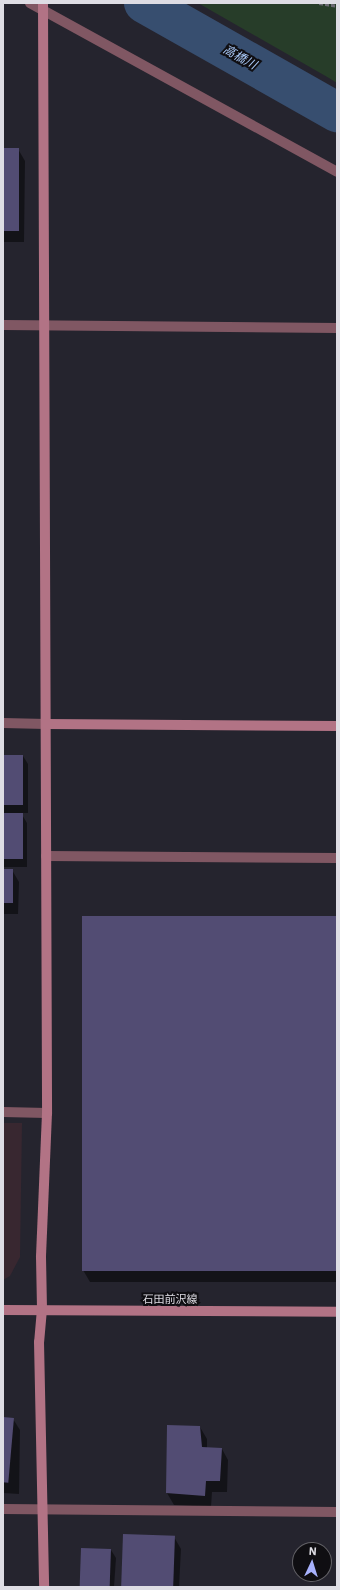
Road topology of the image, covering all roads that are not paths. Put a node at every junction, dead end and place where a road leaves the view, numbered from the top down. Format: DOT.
graph roads {
  1 [pos="30,3"];
  2 [pos="43,7"];
  3 [pos="337,172"];
  4 [pos="43,324"];
  5 [pos="3,325"];
  6 [pos="337,328"];
  7 [pos="3,723"];
  8 [pos="46,724"];
  9 [pos="337,726"];
  10 [pos="46,856"];
  11 [pos="337,858"];
  12 [pos="3,1112"];
  13 [pos="47,1113"];
  14 [pos="42,1309"];
  15 [pos="3,1310"];
  16 [pos="337,1312"];
  17 [pos="3,1509"];
  18 [pos="44,1509"];
  19 [pos="337,1512"];
  20 [pos="44,1587"];
  1 -- 2 [label="street"];
  2 -- 3 [label="street"];
  2 -- 4 [label="street"];
  4 -- 5 [label="street"];
  4 -- 6 [label="street"];
  4 -- 8 [label="street"];
  7 -- 8 [label="street"];
  8 -- 9 [label="street"];
  8 -- 10 [label="street"];
  10 -- 11 [label="street"];
  10 -- 13 [label="street"];
  12 -- 13 [label="street"];
  13 -- 14 [label="street"];
  14 -- 15 [label="street, 石田前沢線"];
  14 -- 16 [label="street, 石田前沢線"];
  14 -- 18 [label="street"];
  17 -- 18 [label="street"];
  18 -- 19 [label="street"];
  18 -- 20 [label="street"];
}
